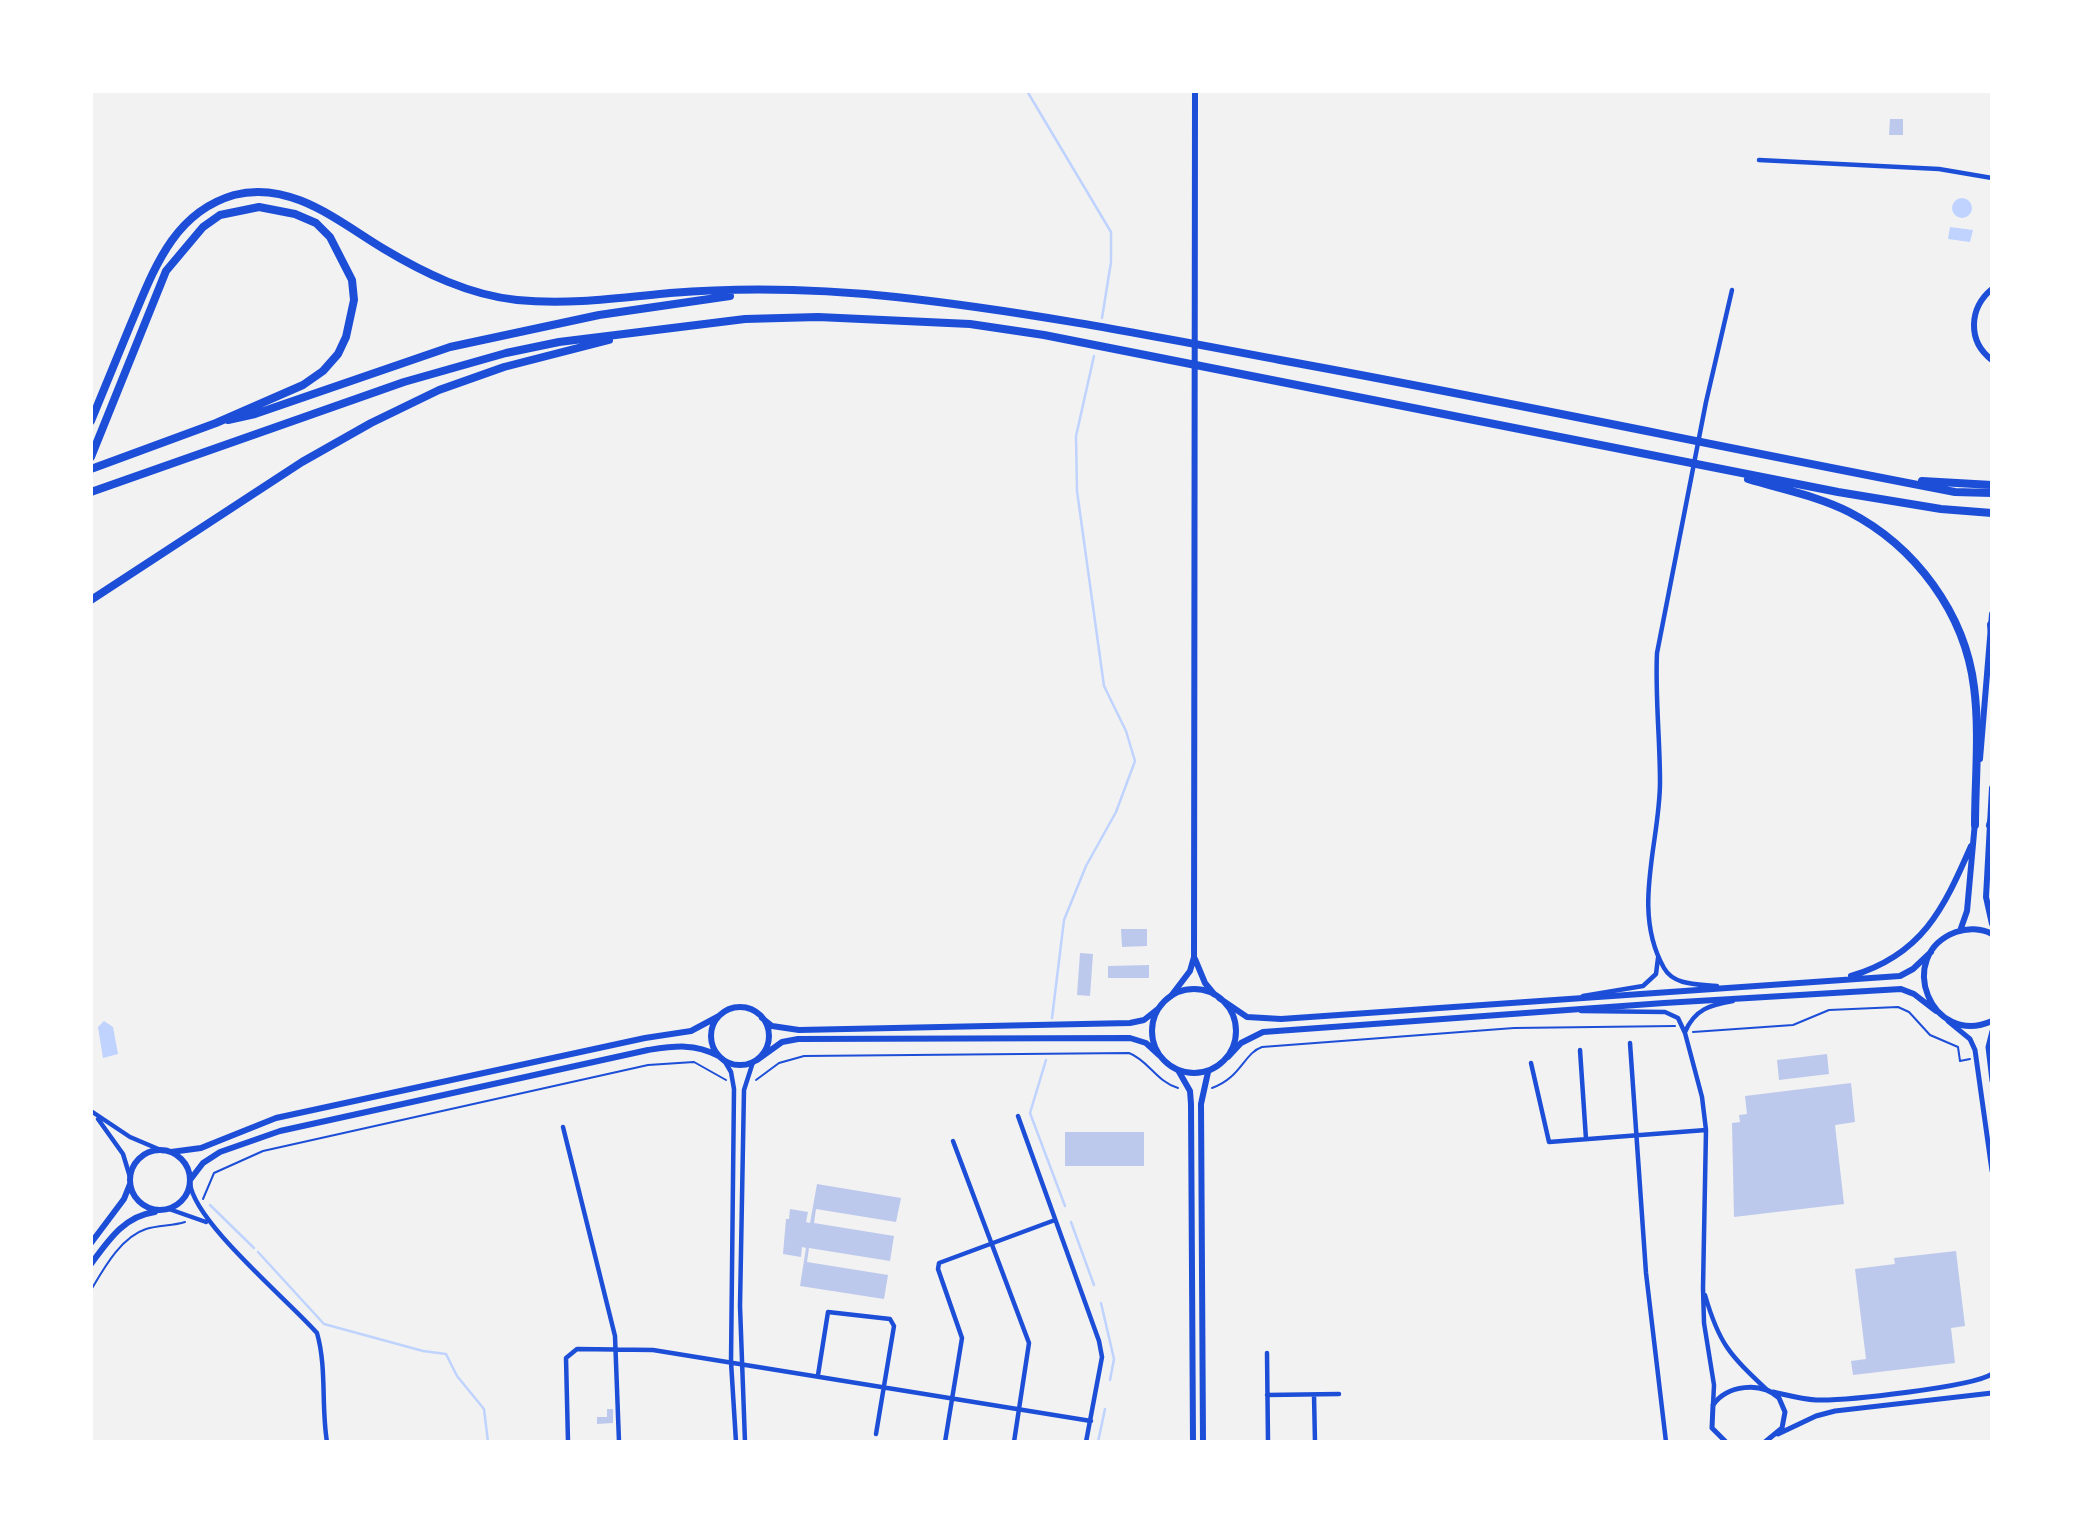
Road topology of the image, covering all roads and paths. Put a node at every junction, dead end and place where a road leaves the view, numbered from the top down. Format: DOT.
graph roads {
  1 [pos="1195,91"];
  2 [pos="1759,160"];
  3 [pos="1992,178"];
  4 [pos="1992,289"];
  5 [pos="1732,290"];
  6 [pos="757,292"];
  7 [pos="646,331"];
  8 [pos="1992,360"];
  9 [pos="91,421"];
  10 [pos="216,423"];
  11 [pos="91,457"];
  12 [pos="1712,467"];
  13 [pos="91,469"];
  14 [pos="1886,479"];
  15 [pos="1992,485"];
  16 [pos="91,492"];
  17 [pos="1992,494"];
  18 [pos="1992,513"];
  19 [pos="91,600"];
  20 [pos="1992,614"];
  21 [pos="1991,625"];
  22 [pos="1992,633"];
  23 [pos="1992,788"];
  24 [pos="1991,822"];
  25 [pos="1975,825"];
  26 [pos="1973,841"];
  27 [pos="1992,924"];
  28 [pos="1960,930"];
  29 [pos="1992,934"];
  30 [pos="1931,952"];
  31 [pos="1658,953"];
  32 [pos="1194,957"];
  33 [pos="1841,979"];
  34 [pos="1718,986"];
  35 [pos="1171,996"];
  36 [pos="1217,996"];
  37 [pos="1578,998"];
  38 [pos="1750,999"];
  39 [pos="1159,1008"];
  40 [pos="1573,1010"];
  41 [pos="1936,1011"];
  42 [pos="719,1016"];
  43 [pos="762,1018"];
  44 [pos="1945,1019"];
  45 [pos="1992,1021"];
  46 [pos="1992,1031"];
  47 [pos="1685,1033"];
  48 [pos="1630,1043"];
  49 [pos="1580,1049"];
  50 [pos="1159,1055"];
  51 [pos="1228,1056"];
  52 [pos="721,1058"];
  53 [pos="1977,1058"];
  54 [pos="755,1061"];
  55 [pos="1531,1063"];
  56 [pos="1178,1070"];
  57 [pos="1208,1072"];
  58 [pos="733,1080"];
  59 [pos="745,1081"];
  60 [pos="1992,1081"];
  61 [pos="1202,1090"];
  62 [pos="1190,1091"];
  63 [pos="92,1112"];
  64 [pos="1018,1116"];
  65 [pos="563,1127"];
  66 [pos="1706,1130"];
  67 [pos="1636,1136"];
  68 [pos="1586,1139"];
  69 [pos="953,1141"];
  70 [pos="167,1152"];
  71 [pos="1992,1171"];
  72 [pos="130,1180"];
  73 [pos="190,1181"];
  74 [pos="199,1209"];
  75 [pos="167,1210"];
  76 [pos="194,1216"];
  77 [pos="1055,1220"];
  78 [pos="209,1224"];
  79 [pos="91,1243"];
  80 [pos="991,1243"];
  81 [pos="91,1264"];
  82 [pos="1703,1288"];
  83 [pos="91,1290"];
  84 [pos="616,1349"];
  85 [pos="1267,1353"];
  86 [pos="731,1362"];
  87 [pos="741,1363"];
  88 [pos="1992,1374"];
  89 [pos="818,1375"];
  90 [pos="884,1385"];
  91 [pos="1766,1389"];
  92 [pos="1773,1392"];
  93 [pos="1992,1393"];
  94 [pos="1339,1394"];
  95 [pos="1267,1395"];
  96 [pos="1314,1395"];
  97 [pos="952,1397"];
  98 [pos="1713,1405"];
  99 [pos="1020,1408"];
  100 [pos="1091,1421"];
  101 [pos="876,1434"];
  102 [pos="1778,1434"];
  103 [pos="1716,1435"];
  104 [pos="1769,1441"];
  105 [pos="327,1442"];
  106 [pos="568,1442"];
  107 [pos="619,1442"];
  108 [pos="736,1442"];
  109 [pos="745,1442"];
  110 [pos="944,1442"];
  111 [pos="1014,1442"];
  112 [pos="1086,1442"];
  113 [pos="1193,1442"];
  114 [pos="1203,1442"];
  115 [pos="1268,1442"];
  116 [pos="1315,1442"];
  117 [pos="1666,1442"];
  118 [pos="1719,1442"];
  119 [pos="1726,1442"];
  1 -- 32 [label="main road"];
  2 -- 3 [label="street"];
  4 -- 8 [label="main road"];
  5 -- 31 [label="street"];
  6 -- 9 [label="highway"];
  6 -- 10 [label="highway"];
  6 -- 14 [label="highway"];
  7 -- 12 [label="highway"];
  7 -- 16 [label="highway"];
  7 -- 19 [label="highway"];
  10 -- 11 [label="highway"];
  10 -- 13 [label="highway"];
  12 -- 18 [label="highway"];
  12 -- 25 [label="highway"];
  14 -- 15 [label="highway"];
  14 -- 17 [label="highway"];
  20 -- 21 [label="main road"];
  21 -- 22 [label="highway"];
  21 -- 25 [label="main road"];
  23 -- 24 [label="main road"];
  24 -- 27 [label="main road"];
  25 -- 26 [label="main road"];
  26 -- 28 [label="main road"];
  26 -- 33 [label="main road"];
  28 -- 29 [label="main road"];
  28 -- 30 [label="main road"];
  30 -- 33 [label="main road"];
  30 -- 41 [label="main road"];
  31 -- 34 [label="street"];
  31 -- 37 [label="street"];
  32 -- 35 [label="main road"];
  32 -- 36 [label="main road"];
  33 -- 34 [label="main road"];
  34 -- 37 [label="main road"];
  35 -- 36 [label="main road"];
  35 -- 39 [label="main road"];
  36 -- 37 [label="main road"];
  36 -- 51 [label="main road"];
  38 -- 40 [label="main road"];
  38 -- 41 [label="main road"];
  38 -- 47 [label="street"];
  39 -- 43 [label="main road"];
  39 -- 50 [label="main road"];
  40 -- 47 [label="street"];
  40 -- 51 [label="main road"];
  41 -- 44 [label="main road"];
  42 -- 43 [label="main road"];
  42 -- 52 [label="main road"];
  42 -- 70 [label="main road"];
  43 -- 54 [label="main road"];
  44 -- 45 [label="main road"];
  44 -- 53 [label="street"];
  46 -- 60 [label="street"];
  47 -- 53 [label="path"];
  47 -- 61 [label="path"];
  47 -- 66 [label="street"];
  48 -- 67 [label="street"];
  49 -- 68 [label="street"];
  50 -- 54 [label="main road"];
  50 -- 56 [label="main road"];
  51 -- 57 [label="main road"];
  52 -- 54 [label="main road"];
  52 -- 58 [label="street"];
  52 -- 73 [label="main road"];
  53 -- 71 [label="street"];
  54 -- 59 [label="street"];
  55 -- 68 [label="street"];
  56 -- 57 [label="main road"];
  56 -- 62 [label="main road"];
  57 -- 61 [label="main road"];
  58 -- 74 [label="path"];
  58 -- 86 [label="street"];
  59 -- 62 [label="path"];
  59 -- 87 [label="street"];
  61 -- 114 [label="main road"];
  62 -- 113 [label="main road"];
  63 -- 70 [label="street"];
  63 -- 72 [label="street"];
  64 -- 77 [label="street"];
  65 -- 84 [label="street"];
  66 -- 67 [label="street"];
  66 -- 82 [label="street"];
  67 -- 68 [label="street"];
  67 -- 117 [label="street"];
  69 -- 80 [label="street"];
  70 -- 72 [label="main road"];
  70 -- 73 [label="main road"];
  72 -- 75 [label="main road"];
  72 -- 79 [label="main road"];
  73 -- 74 [label="street"];
  73 -- 75 [label="main road"];
  74 -- 78 [label="street"];
  75 -- 76 [label="street"];
  75 -- 81 [label="main road"];
  76 -- 78 [label="street"];
  76 -- 83 [label="path"];
  77 -- 80 [label="street"];
  77 -- 100 [label="street"];
  78 -- 105 [label="street"];
  80 -- 97 [label="street"];
  80 -- 99 [label="street"];
  82 -- 91 [label="street"];
  82 -- 98 [label="street"];
  84 -- 86 [label="street"];
  84 -- 106 [label="street"];
  84 -- 107 [label="street"];
  85 -- 95 [label="street"];
  86 -- 87 [label="street"];
  86 -- 108 [label="street"];
  87 -- 89 [label="street"];
  87 -- 109 [label="street"];
  88 -- 92 [label="street"];
  89 -- 90 [label="street"];
  89 -- 90 [label="street"];
  90 -- 97 [label="street"];
  90 -- 101 [label="street"];
  91 -- 92 [label="street"];
  91 -- 98 [label="street"];
  92 -- 102 [label="street"];
  93 -- 102 [label="street"];
  94 -- 96 [label="street"];
  95 -- 96 [label="street"];
  95 -- 115 [label="street"];
  96 -- 116 [label="street"];
  97 -- 99 [label="street"];
  97 -- 110 [label="street"];
  98 -- 103 [label="street"];
  99 -- 100 [label="street"];
  99 -- 111 [label="street"];
  100 -- 112 [label="street"];
  102 -- 104 [label="street"];
  103 -- 118 [label="street"];
  103 -- 119 [label="street"];
}
